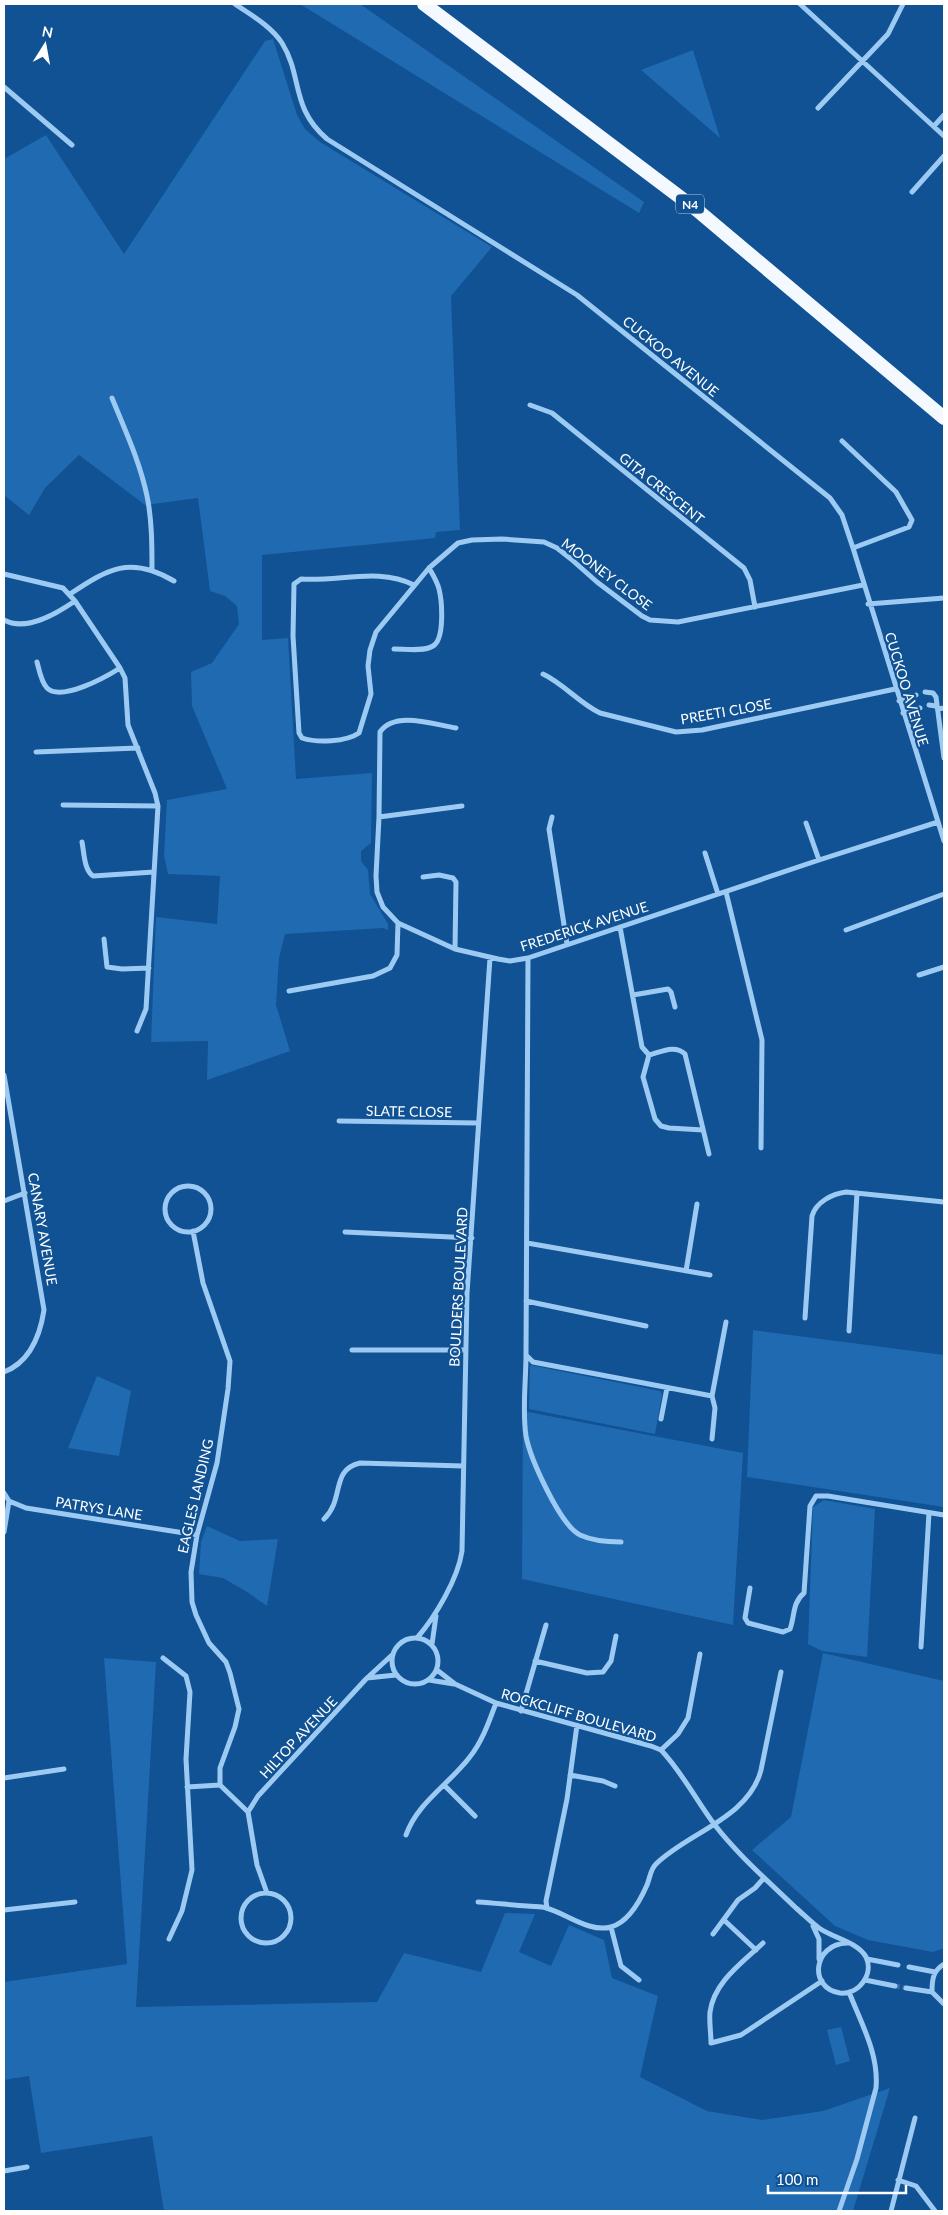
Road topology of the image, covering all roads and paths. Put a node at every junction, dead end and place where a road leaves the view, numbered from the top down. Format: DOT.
graph roads {
  1 [pos="235,4"];
  2 [pos="424,4"];
  3 [pos="800,4"];
  4 [pos="903,4"];
  5 [pos="862,61"];
  6 [pos="4,87"];
  7 [pos="818,108"];
  8 [pos="944,115"];
  9 [pos="934,126"];
  10 [pos="944,136"];
  11 [pos="72,145"];
  12 [pos="944,156"];
  13 [pos="912,192"];
  14 [pos="112,398"];
  15 [pos="530,405"];
  16 [pos="944,418"];
  17 [pos="842,441"];
  18 [pos="853,548"];
  19 [pos="429,568"];
  20 [pos="152,570"];
  21 [pos="4,574"];
  22 [pos="174,581"];
  23 [pos="414,585"];
  24 [pos="863,585"];
  25 [pos="70,594"];
  26 [pos="944,598"];
  27 [pos="75,601"];
  28 [pos="868,604"];
  29 [pos="754,607"];
  30 [pos="4,620"];
  31 [pos="394,649"];
  32 [pos="37,662"];
  33 [pos="120,668"];
  34 [pos="543,674"];
  35 [pos="895,689"];
  36 [pos="925,692"];
  37 [pos="916,695"];
  38 [pos="899,701"];
  39 [pos="929,705"];
  40 [pos="920,708"];
  41 [pos="944,708"];
  42 [pos="938,709"];
  43 [pos="902,713"];
  44 [pos="456,728"];
  45 [pos="138,748"];
  46 [pos="36,752"];
  47 [pos="944,758"];
  48 [pos="63,805"];
  49 [pos="158,806"];
  50 [pos="462,806"];
  51 [pos="552,817"];
  52 [pos="379,818"];
  53 [pos="938,822"];
  54 [pos="806,823"];
  55 [pos="944,841"];
  56 [pos="82,842"];
  57 [pos="705,853"];
  58 [pos="819,860"];
  59 [pos="154,872"];
  60 [pos="423,877"];
  61 [pos="726,892"];
  62 [pos="718,894"];
  63 [pos="944,894"];
  64 [pos="398,923"];
  65 [pos="620,927"];
  66 [pos="846,930"];
  67 [pos="104,939"];
  68 [pos="567,944"];
  69 [pos="455,949"];
  70 [pos="490,958"];
  71 [pos="528,958"];
  72 [pos="944,967"];
  73 [pos="149,968"];
  74 [pos="919,976"];
  75 [pos="289,991"];
  76 [pos="632,995"];
  77 [pos="675,1007"];
  78 [pos="137,1031"];
  79 [pos="650,1055"];
  80 [pos="4,1075"];
  81 [pos="339,1121"];
  82 [pos="478,1123"];
  83 [pos="703,1130"];
  84 [pos="761,1148"];
  85 [pos="709,1154"];
  86 [pos="25,1193"];
  87 [pos="857,1194"];
  88 [pos="4,1201"];
  89 [pos="944,1202"];
  90 [pos="697,1204"];
  91 [pos="193,1232"];
  92 [pos="345,1232"];
  93 [pos="472,1238"];
  94 [pos="527,1243"];
  95 [pos="686,1271"];
  96 [pos="710,1275"];
  97 [pos="526,1301"];
  98 [pos="805,1318"];
  99 [pos="726,1322"];
  100 [pos="646,1326"];
  101 [pos="849,1331"];
  102 [pos="352,1350"];
  103 [pos="465,1350"];
  104 [pos="526,1355"];
  105 [pos="4,1372"];
  106 [pos="667,1388"];
  107 [pos="712,1396"];
  108 [pos="661,1419"];
  109 [pos="712,1439"];
  110 [pos="463,1466"];
  111 [pos="4,1493"];
  112 [pos="9,1500"];
  113 [pos="928,1513"];
  114 [pos="944,1515"];
  115 [pos="324,1519"];
  116 [pos="4,1532"];
  117 [pos="197,1535"];
  118 [pos="622,1542"];
  119 [pos="750,1588"];
  120 [pos="436,1613"];
  121 [pos="546,1625"];
  122 [pos="616,1636"];
  123 [pos="417,1638"];
  124 [pos="432,1644"];
  125 [pos="920,1647"];
  126 [pos="700,1654"];
  127 [pos="392,1655"];
  128 [pos="163,1658"];
  129 [pos="535,1662"];
  130 [pos="437,1670"];
  131 [pos="781,1672"];
  132 [pos="396,1675"];
  133 [pos="366,1678"];
  134 [pos="429,1680"];
  135 [pos="455,1684"];
  136 [pos="496,1703"];
  137 [pos="521,1711"];
  138 [pos="577,1725"];
  139 [pos="661,1750"];
  140 [pos="64,1769"];
  141 [pos="570,1775"];
  142 [pos="4,1778"];
  143 [pos="220,1785"];
  144 [pos="444,1785"];
  145 [pos="615,1786"];
  146 [pos="187,1788"];
  147 [pos="248,1812"];
  148 [pos="474,1816"];
  149 [pos="715,1825"];
  150 [pos="406,1835"];
  151 [pos="764,1878"];
  152 [pos="267,1893"];
  153 [pos="75,1902"];
  154 [pos="478,1902"];
  155 [pos="547,1908"];
  156 [pos="4,1910"];
  157 [pos="805,1916"];
  158 [pos="724,1920"];
  159 [pos="611,1927"];
  160 [pos="713,1934"];
  161 [pos="169,1939"];
  162 [pos="763,1943"];
  163 [pos="847,1943"];
  164 [pos="756,1950"];
  165 [pos="867,1959"];
  166 [pos="819,1961"];
  167 [pos="944,1964"];
  168 [pos="898,1965"];
  169 [pos="909,1967"];
  170 [pos="935,1972"];
  171 [pos="639,1980"];
  172 [pos="865,1980"];
  173 [pos="822,1981"];
  174 [pos="895,1986"];
  175 [pos="906,1988"];
  176 [pos="850,1992"];
  177 [pos="932,1992"];
  178 [pos="944,2004"];
  179 [pos="915,2118"];
  180 [pos="27,2167"];
  181 [pos="4,2171"];
  182 [pos="898,2180"];
  183 [pos="839,2211"];
  184 [pos="891,2211"];
  185 [pos="935,2211"];
  1 -- 18 [label="street, CUCKOO AVENUE"];
  2 -- 16 [label="highway, N4"];
  3 -- 5 [label="street"];
  4 -- 5 [label="street"];
  5 -- 7 [label="street"];
  5 -- 9 [label="street"];
  6 -- 11 [label="street"];
  8 -- 9 [label="street"];
  9 -- 10 [label="street"];
  12 -- 13 [label="street"];
  14 -- 20 [label="street"];
  15 -- 29 [label="street, GITA CRESCENT"];
  17 -- 18 [label="street"];
  18 -- 24 [label="street, CUCKOO AVENUE"];
  19 -- 23 [label="street, MOONEY CLOSE"];
  19 -- 29 [label="street, MOONEY CLOSE"];
  19 -- 31 [label="street"];
  20 -- 22 [label="street"];
  20 -- 25 [label="street"];
  21 -- 25 [label="street"];
  23 -- 23 [label="street, MOONEY CLOSE"];
  24 -- 28 [label="street, CUCKOO AVENUE"];
  24 -- 29 [label="street, MOONEY CLOSE"];
  25 -- 27 [label="street"];
  26 -- 28 [label="street"];
  27 -- 30 [label="street"];
  27 -- 33 [label="street"];
  28 -- 35 [label="street, CUCKOO AVENUE"];
  32 -- 33 [label="street"];
  33 -- 45 [label="street"];
  34 -- 35 [label="street, PREETI CLOSE"];
  35 -- 38 [label="street, CUCKOO AVENUE"];
  36 -- 42 [label="street"];
  37 -- 38 [label="street"];
  38 -- 43 [label="street, CUCKOO AVENUE"];
  39 -- 42 [label="street"];
  40 -- 43 [label="street"];
  41 -- 42 [label="street"];
  42 -- 47 [label="street"];
  43 -- 53 [label="street, CUCKOO AVENUE"];
  44 -- 52 [label="street, FREDERICK AVENUE"];
  45 -- 46 [label="street"];
  45 -- 49 [label="street"];
  48 -- 49 [label="street"];
  49 -- 59 [label="street"];
  50 -- 52 [label="street"];
  51 -- 68 [label="street"];
  52 -- 64 [label="street, FREDERICK AVENUE"];
  53 -- 55 [label="street, CUCKOO AVENUE"];
  53 -- 58 [label="street, FREDERICK AVENUE"];
  54 -- 58 [label="street"];
  56 -- 59 [label="street"];
  57 -- 62 [label="street"];
  58 -- 61 [label="street, FREDERICK AVENUE"];
  59 -- 73 [label="street"];
  60 -- 69 [label="street"];
  61 -- 62 [label="street, FREDERICK AVENUE"];
  61 -- 84 [label="street"];
  62 -- 65 [label="street, FREDERICK AVENUE"];
  63 -- 66 [label="street"];
  64 -- 69 [label="street, FREDERICK AVENUE"];
  64 -- 75 [label="street"];
  65 -- 68 [label="street, FREDERICK AVENUE"];
  65 -- 76 [label="street"];
  67 -- 73 [label="street"];
  68 -- 71 [label="street, FREDERICK AVENUE"];
  69 -- 70 [label="street, FREDERICK AVENUE"];
  70 -- 71 [label="street, FREDERICK AVENUE"];
  70 -- 82 [label="street, BOULDERS BOULEVARD"];
  71 -- 94 [label="street"];
  72 -- 74 [label="street"];
  73 -- 78 [label="street"];
  76 -- 77 [label="street"];
  76 -- 79 [label="street"];
  79 -- 83 [label="street"];
  79 -- 83 [label="street"];
  80 -- 86 [label="street, CANARY AVENUE"];
  81 -- 82 [label="street, SLATE CLOSE"];
  82 -- 93 [label="street, BOULDERS BOULEVARD"];
  83 -- 85 [label="street"];
  86 -- 88 [label="street"];
  86 -- 105 [label="street, CANARY AVENUE"];
  87 -- 89 [label="street"];
  87 -- 98 [label="street"];
  87 -- 101 [label="street"];
  90 -- 95 [label="street"];
  91 -- 91 [label="street"];
  91 -- 117 [label="street, EAGLES LANDING"];
  92 -- 93 [label="street"];
  93 -- 103 [label="street, BOULDERS BOULEVARD"];
  94 -- 95 [label="street"];
  94 -- 97 [label="street"];
  95 -- 96 [label="street"];
  97 -- 100 [label="street"];
  97 -- 104 [label="street"];
  99 -- 107 [label="street"];
  102 -- 103 [label="street"];
  103 -- 110 [label="street, BOULDERS BOULEVARD"];
  104 -- 106 [label="street"];
  104 -- 118 [label="street"];
  106 -- 107 [label="street"];
  106 -- 108 [label="street"];
  107 -- 109 [label="street"];
  110 -- 115 [label="street"];
  110 -- 120 [label="street, BOULDERS BOULEVARD"];
  111 -- 112 [label="street"];
  112 -- 116 [label="street"];
  112 -- 117 [label="street, PATRYS LANE"];
  113 -- 114 [label="street"];
  113 -- 119 [label="street"];
  113 -- 125 [label="street"];
  117 -- 143 [label="street, EAGLES LANDING"];
  120 -- 123 [label="street, BOULDERS BOULEVARD"];
  120 -- 124 [label="street, BOULDERS BOULEVARD"];
  121 -- 129 [label="street"];
  122 -- 129 [label="street"];
  123 -- 124 [label="street"];
  123 -- 127 [label="street, HILTOP AVENUE"];
  124 -- 130 [label="street"];
  126 -- 139 [label="street"];
  127 -- 132 [label="street"];
  127 -- 133 [label="street, HILTOP AVENUE"];
  128 -- 146 [label="street"];
  129 -- 137 [label="street"];
  130 -- 134 [label="street"];
  130 -- 135 [label="street, ROCKCLIFF BOULEVARD"];
  131 -- 149 [label="street"];
  132 -- 133 [label="street"];
  132 -- 134 [label="street"];
  133 -- 147 [label="street, HILTOP AVENUE"];
  134 -- 135 [label="street, ROCKCLIFF BOULEVARD"];
  135 -- 136 [label="street, ROCKCLIFF BOULEVARD"];
  136 -- 137 [label="street, ROCKCLIFF BOULEVARD"];
  136 -- 144 [label="street"];
  137 -- 138 [label="street, ROCKCLIFF BOULEVARD"];
  138 -- 139 [label="street, ROCKCLIFF BOULEVARD"];
  138 -- 141 [label="street"];
  139 -- 149 [label="street, ROCKCLIFF BOULEVARD"];
  140 -- 142 [label="street"];
  141 -- 145 [label="street"];
  141 -- 155 [label="street"];
  143 -- 146 [label="street"];
  143 -- 147 [label="street"];
  144 -- 148 [label="street"];
  144 -- 150 [label="street"];
  146 -- 161 [label="street"];
  147 -- 152 [label="street"];
  149 -- 151 [label="street, ROCKCLIFF BOULEVARD"];
  149 -- 159 [label="street"];
  151 -- 157 [label="street, ROCKCLIFF BOULEVARD"];
  151 -- 158 [label="street"];
  152 -- 152 [label="street"];
  153 -- 156 [label="street"];
  154 -- 155 [label="street"];
  155 -- 159 [label="street"];
  157 -- 163 [label="street"];
  157 -- 166 [label="street"];
  158 -- 160 [label="street"];
  158 -- 164 [label="street"];
  159 -- 171 [label="street"];
  162 -- 164 [label="street"];
  163 -- 165 [label="street"];
  163 -- 166 [label="street"];
  164 -- 173 [label="street"];
  165 -- 168 [label="street"];
  165 -- 172 [label="street"];
  166 -- 173 [label="street"];
  167 -- 170 [label="street"];
  169 -- 170 [label="street"];
  170 -- 177 [label="street"];
  172 -- 174 [label="street"];
  172 -- 176 [label="street"];
  173 -- 176 [label="street"];
  175 -- 177 [label="street"];
  176 -- 183 [label="street"];
  177 -- 178 [label="street"];
  179 -- 182 [label="street"];
  180 -- 181 [label="street"];
  182 -- 184 [label="street"];
  182 -- 185 [label="street"];
}
